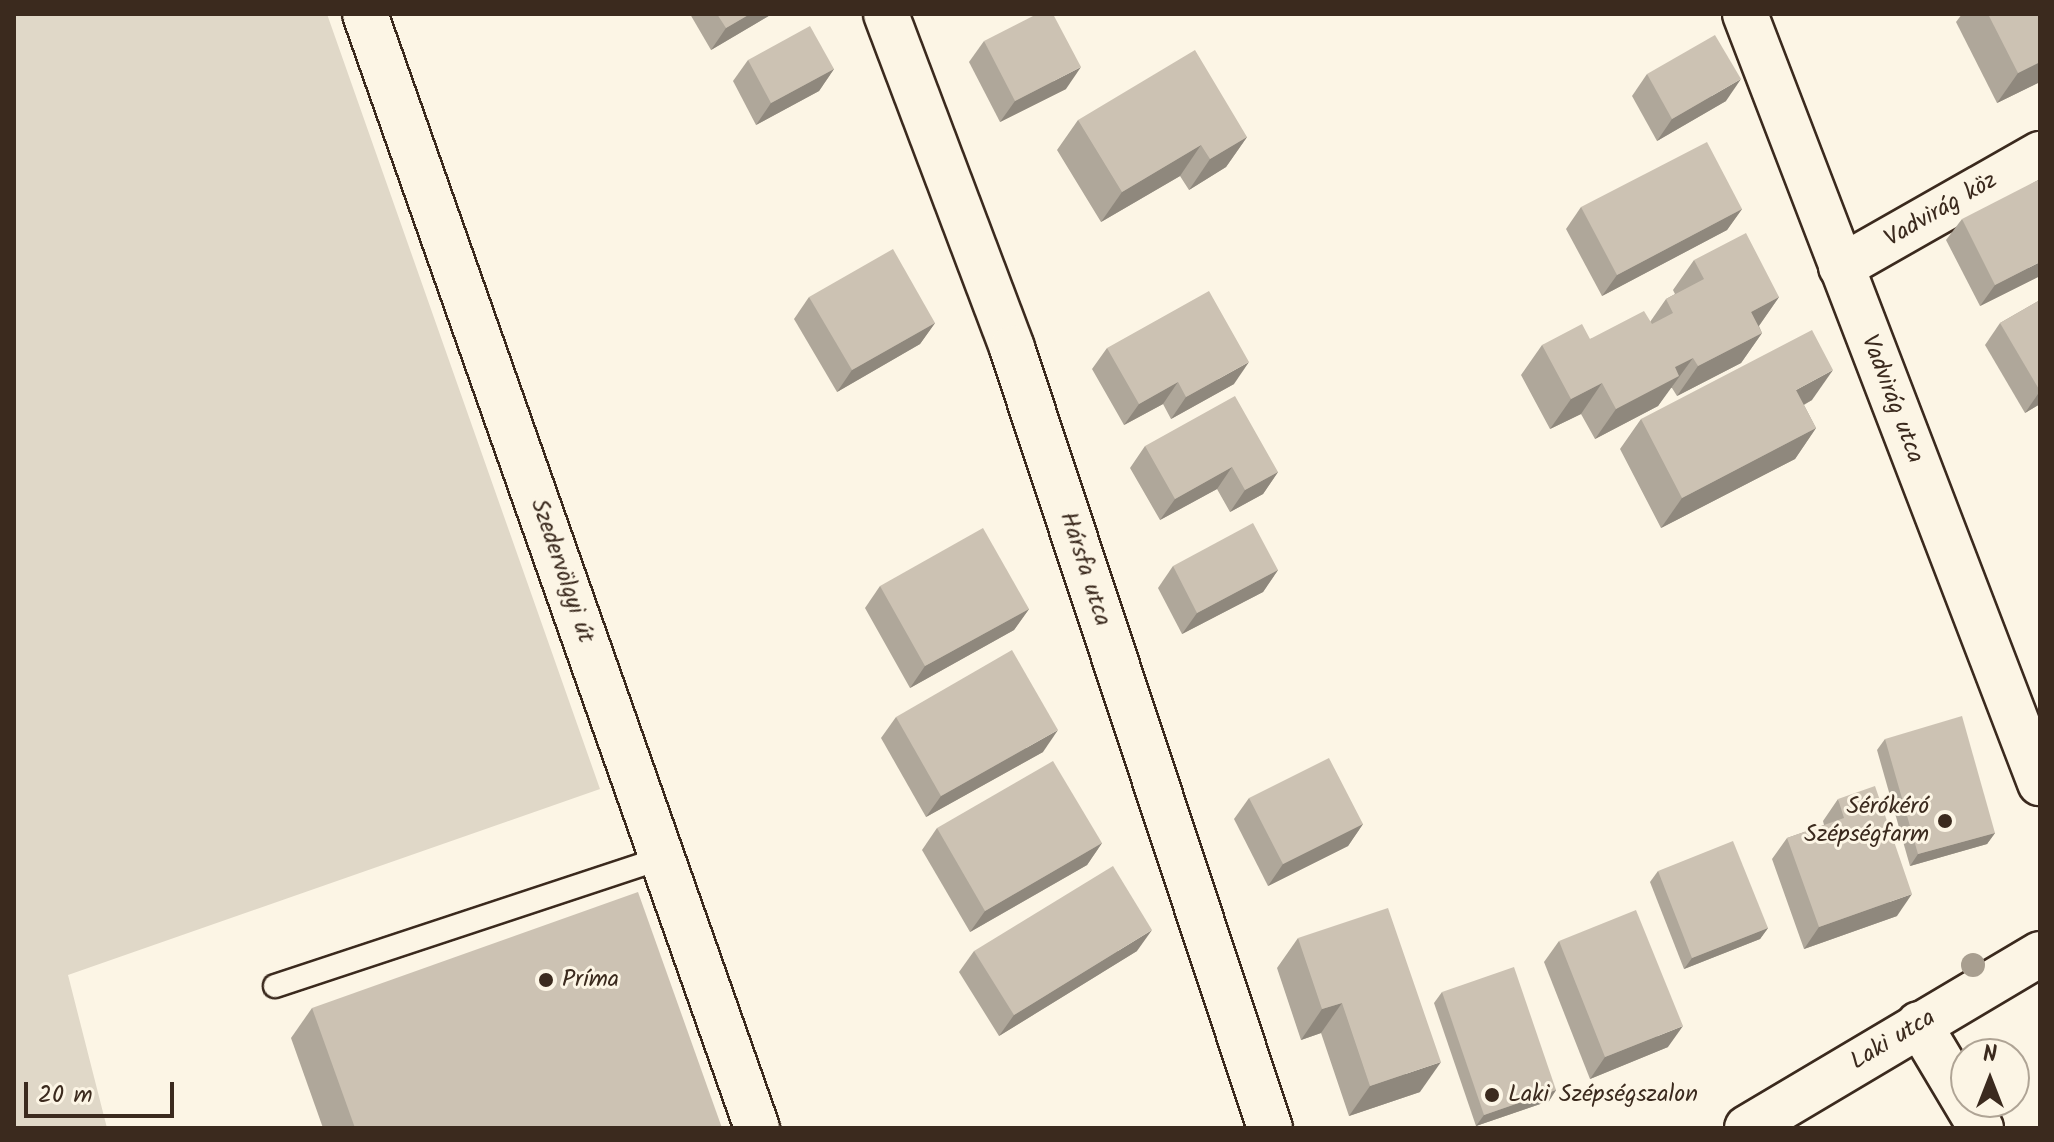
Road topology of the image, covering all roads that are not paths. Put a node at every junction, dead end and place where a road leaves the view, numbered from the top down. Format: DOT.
graph roads {
  1 [pos="365,14"];
  2 [pos="886,14"];
  3 [pos="1745,14"];
  4 [pos="2040,154"];
  5 [pos="1841,267"];
  6 [pos="2040,783"];
  7 [pos="663,858"];
  8 [pos="2040,954"];
  9 [pos="275,986"];
  10 [pos="1919,1024"];
  11 [pos="757,1128"];
  12 [pos="1270,1128"];
  13 [pos="1747,1128"];
  14 [pos="1981,1128"];
  1 -- 7 [label="street, Szedervölgyi út"];
  2 -- 12 [label="street, Hársfa utca"];
  3 -- 5 [label="street, Vadvirág utca"];
  4 -- 5 [label="street, Vadvirág köz"];
  5 -- 6 [label="street, Vadvirág utca"];
  7 -- 9 [label="lane"];
  7 -- 11 [label="street, Szedervölgyi út"];
  8 -- 10 [label="street, Laki utca"];
  10 -- 13 [label="street, Laki utca"];
  10 -- 14 [label="street"];
}
